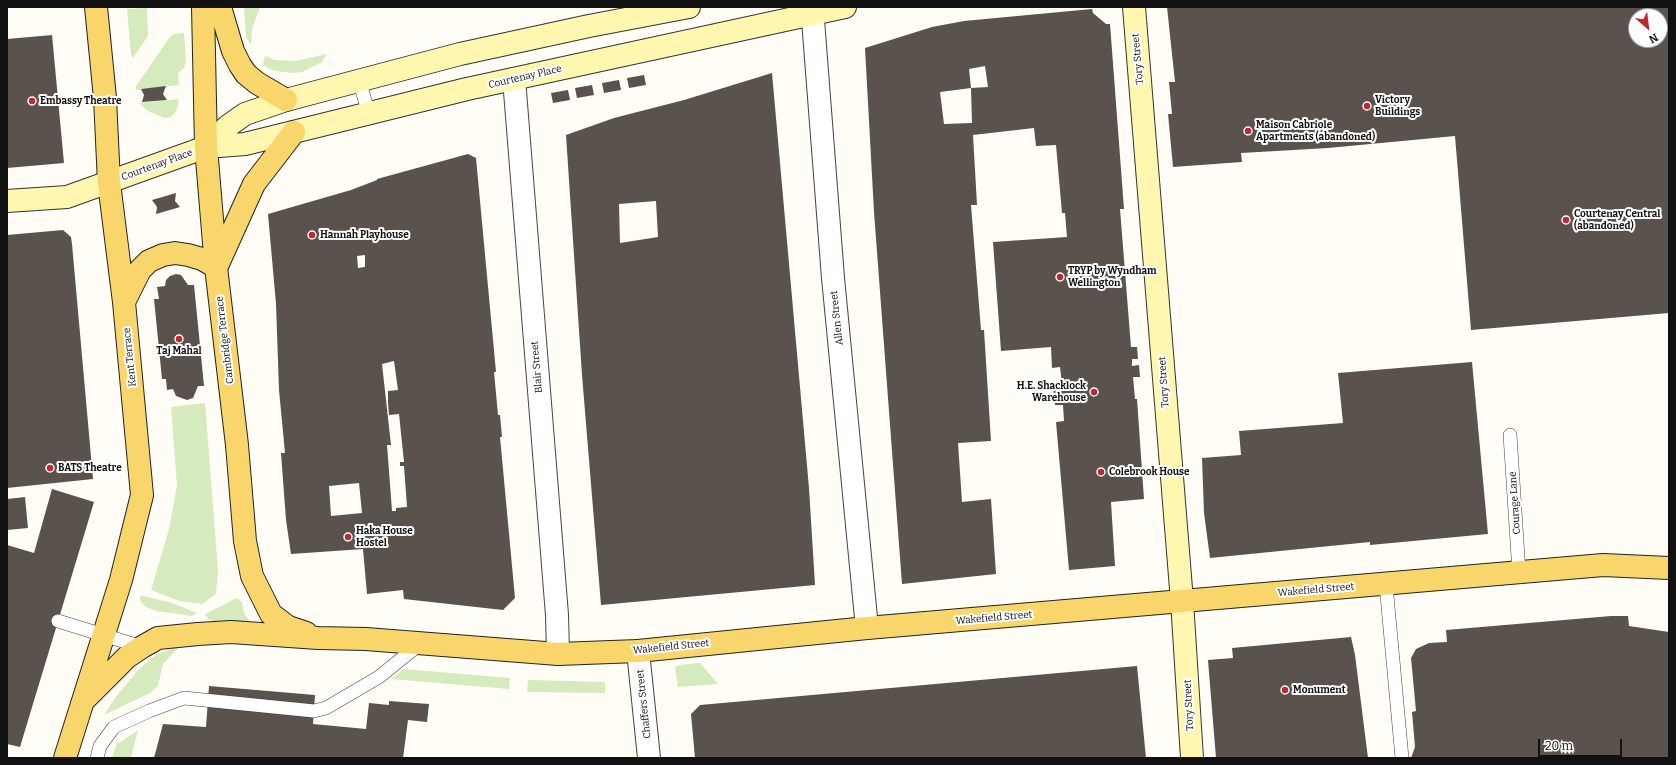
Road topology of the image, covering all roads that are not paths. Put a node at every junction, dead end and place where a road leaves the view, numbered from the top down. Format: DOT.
graph roads {
  1 [pos="96,7"];
  2 [pos="203,7"];
  3 [pos="220,7"];
  4 [pos="689,7"];
  5 [pos="845,7"];
  6 [pos="1134,7"];
  7 [pos="812,11"];
  8 [pos="514,79"];
  9 [pos="359,80"];
  10 [pos="286,100"];
  11 [pos="369,114"];
  12 [pos="294,132"];
  13 [pos="206,147"];
  14 [pos="109,182"];
  15 [pos="7,202"];
  16 [pos="216,267"];
  17 [pos="124,302"];
  18 [pos="1510,435"];
  19 [pos="1669,568"];
  20 [pos="1519,572"];
  21 [pos="1386,585"];
  22 [pos="1182,601"];
  23 [pos="58,620"];
  24 [pos="867,628"];
  25 [pos="104,635"];
  26 [pos="318,638"];
  27 [pos="422,642"];
  28 [pos="142,647"];
  29 [pos="638,651"];
  30 [pos="558,654"];
  31 [pos="84,700"];
  32 [pos="66,758"];
  33 [pos="97,758"];
  34 [pos="649,758"];
  35 [pos="1192,758"];
  36 [pos="1402,758"];
  1 -- 14 [label="main road, Kent Terrace"];
  2 -- 13 [label="main road, Cambridge Terrace"];
  3 -- 10 [label="main road"];
  4 -- 9 [label="street, Courtenay Place"];
  5 -- 7 [label="street, Courtenay Place"];
  6 -- 22 [label="street, Tory Street"];
  7 -- 8 [label="street, Courtenay Place"];
  7 -- 24 [label="street, Allen Street"];
  8 -- 11 [label="street, Courtenay Place"];
  8 -- 30 [label="street, Blair Street"];
  9 -- 10 [label="street, Courtenay Place"];
  9 -- 11 [label="lane"];
  10 -- 13 [label="street, Courtenay Place"];
  11 -- 12 [label="street, Courtenay Place"];
  12 -- 13 [label="street, Courtenay Place"];
  12 -- 16 [label="main road"];
  13 -- 14 [label="street, Courtenay Place"];
  13 -- 16 [label="main road, Cambridge Terrace"];
  14 -- 15 [label="street, Courtenay Place"];
  14 -- 17 [label="main road, Kent Terrace"];
  16 -- 17 [label="main road"];
  16 -- 26 [label="main road, Cambridge Terrace"];
  17 -- 25 [label="main road, Kent Terrace"];
  18 -- 20 [label="lane, Courage Lane"];
  19 -- 20 [label="main road, Wakefield Street"];
  20 -- 21 [label="main road, Wakefield Street"];
  21 -- 22 [label="main road, Wakefield Street"];
  21 -- 36 [label="lane"];
  22 -- 24 [label="main road, Wakefield Street"];
  22 -- 35 [label="street, Tory Street"];
  23 -- 25 [label="lane"];
  24 -- 29 [label="main road, Wakefield Street"];
  25 -- 28 [label="lane"];
  25 -- 31 [label="main road, Kent Terrace"];
  26 -- 27 [label="main road, Wakefield Street"];
  26 -- 28 [label="main road, Wakefield Street"];
  27 -- 30 [label="main road, Wakefield Street"];
  27 -- 33 [label="lane"];
  28 -- 31 [label="main road, Wakefield Street"];
  29 -- 30 [label="main road, Wakefield Street"];
  29 -- 34 [label="street, Chaffers Street"];
  31 -- 32 [label="main road, Kent Terrace"];
}
